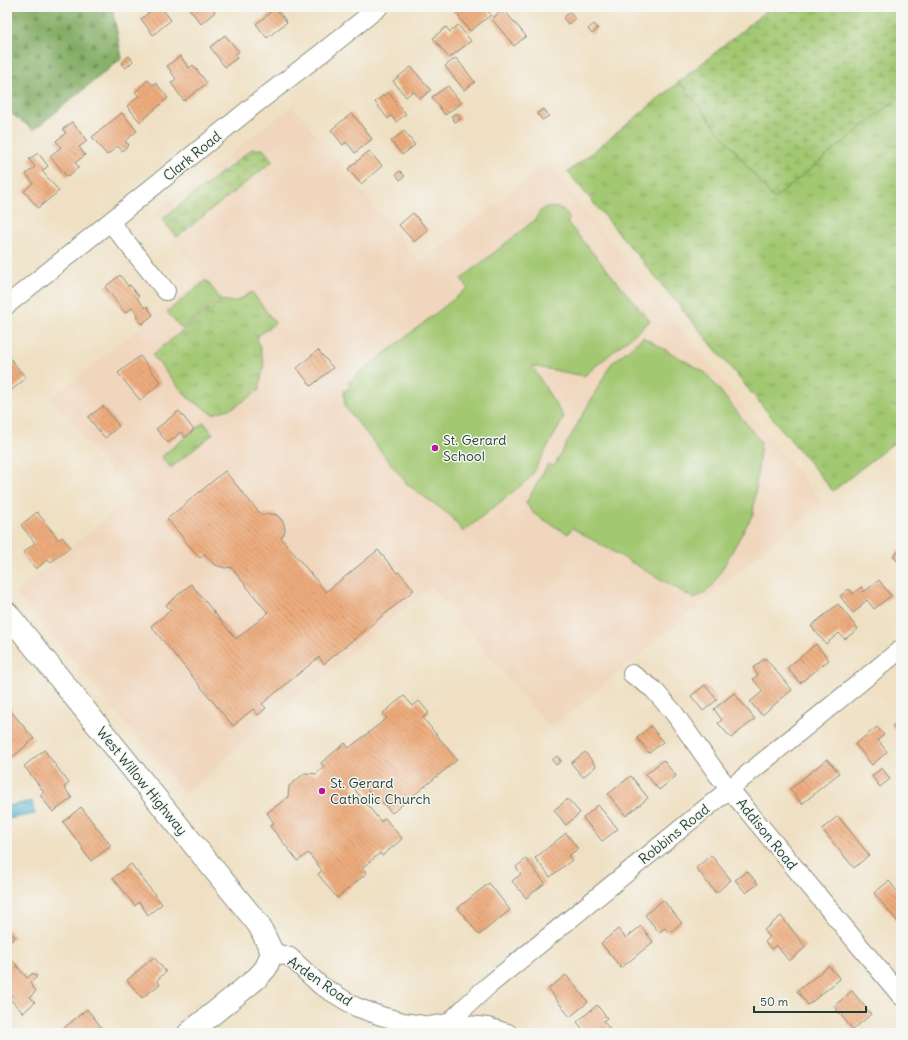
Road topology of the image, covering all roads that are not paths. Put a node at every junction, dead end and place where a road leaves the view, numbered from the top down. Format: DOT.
graph roads {
  1 [pos="379,7"];
  2 [pos="110,222"];
  3 [pos="166,291"];
  4 [pos="7,306"];
  5 [pos="7,613"];
  6 [pos="901,649"];
  7 [pos="632,674"];
  8 [pos="730,788"];
  9 [pos="272,952"];
  10 [pos="901,996"];
  11 [pos="449,1023"];
  12 [pos="189,1033"];
  13 [pos="508,1033"];
  1 -- 2 [label="street, Clark Road"];
  2 -- 3 [label="street"];
  2 -- 4 [label="street, Clark Road"];
  5 -- 9 [label="street, West Willow Highway"];
  6 -- 8 [label="street, Robbins Road"];
  7 -- 8 [label="street, Addison Road"];
  8 -- 10 [label="street, Addison Road"];
  8 -- 11 [label="street, Robbins Road"];
  9 -- 11 [label="street, Arden Road"];
  9 -- 12 [label="street"];
  11 -- 13 [label="street, Arden Road"];
}
